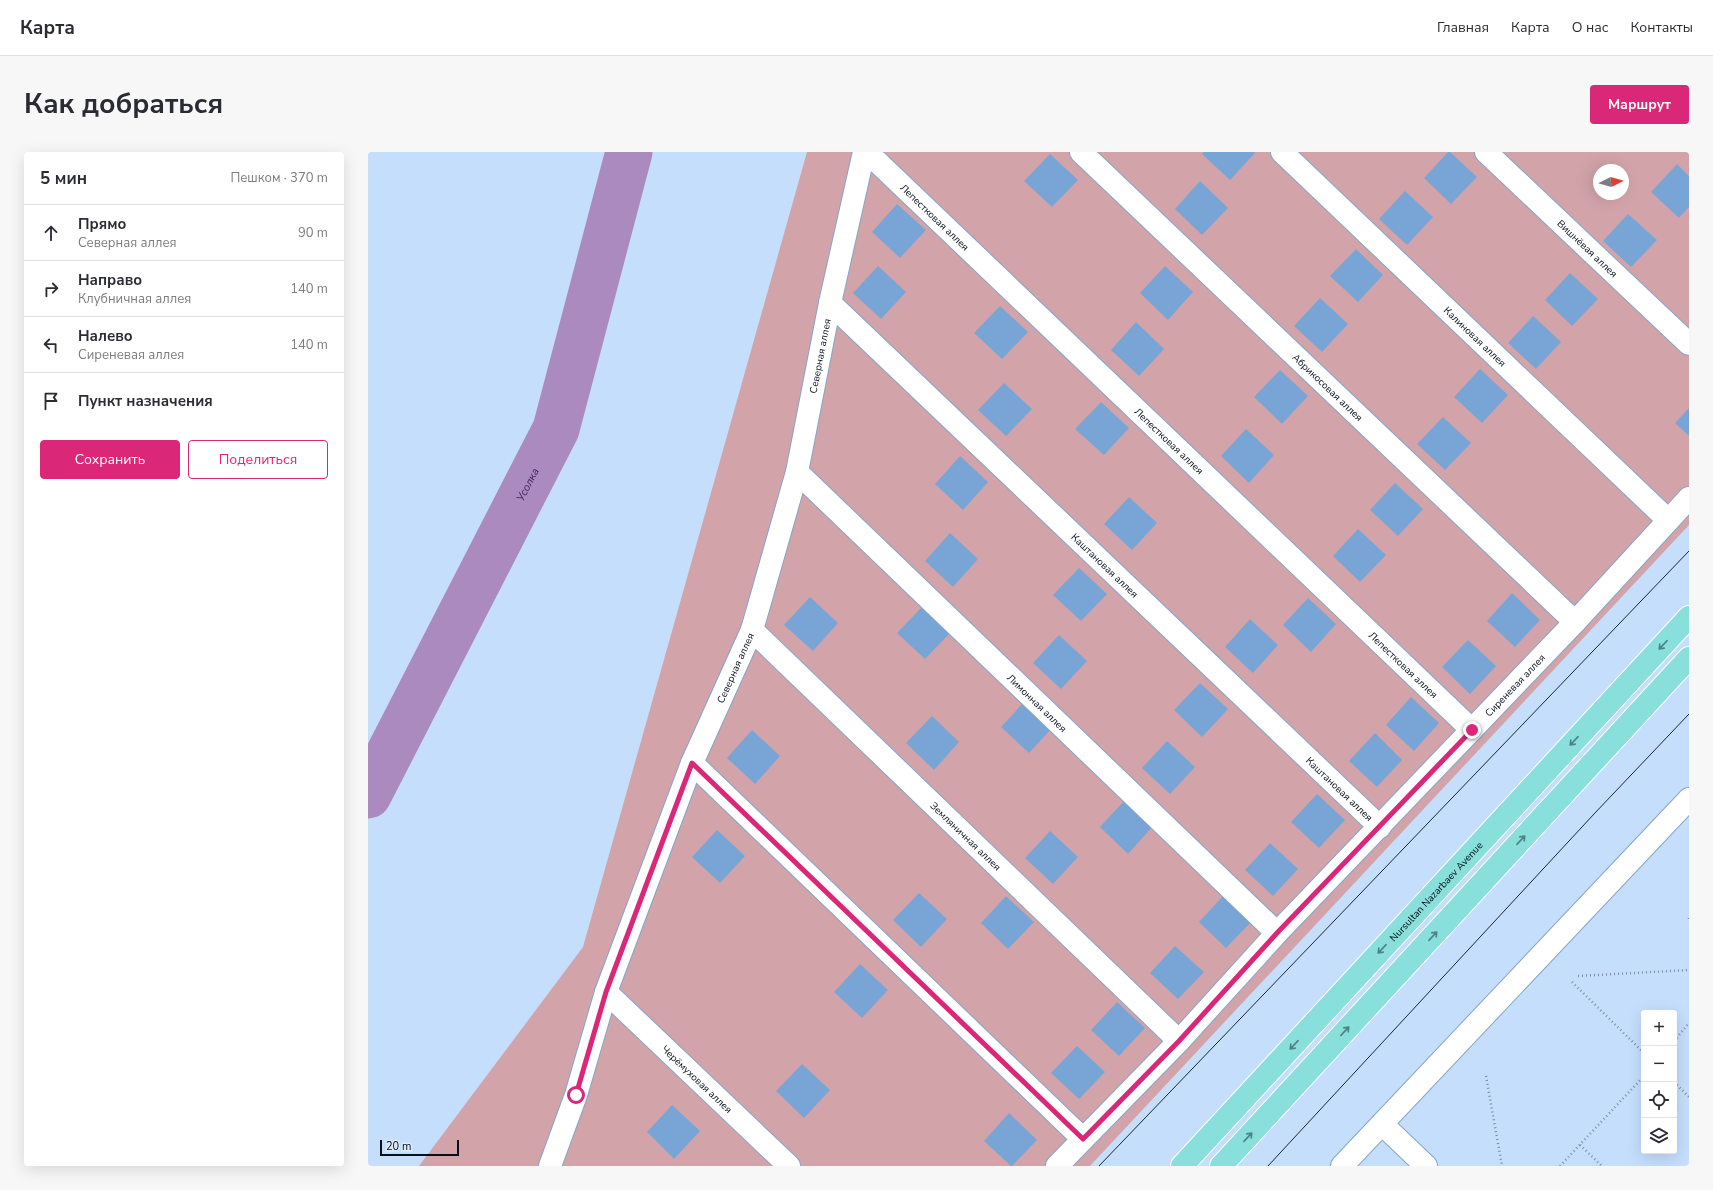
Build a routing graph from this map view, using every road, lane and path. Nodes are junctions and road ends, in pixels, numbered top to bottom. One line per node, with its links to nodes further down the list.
1 (865, 152): 5 (street, Северная аллея); 14 (street, Лепестковая аллея)
2 (1081, 152): 11 (street, Абрикосовая аллея)
3 (1282, 152): 9 (street, Калиновая аллея)
4 (1486, 152): 6 (street, Вишнёвая аллея)
5 (830, 303): 7 (street, Северная аллея); 17 (street, Каштановая аллея)
6 (1689, 344)
7 (797, 472): 12 (street, Северная аллея); 18 (street, Лимонная аллея)
8 (1689, 498): 9 (street, Сиреневая аллея)
9 (1668, 520): 11 (street, Сиреневая аллея)
10 (1689, 616): 37 (main road, Nursultan Nazarbaev Avenue, one-way to 37)
11 (1575, 622): 14 (street, Сиреневая аллея)
12 (752, 630): 15 (street, Северная аллея); 25 (street, Земляничная аллея)
13 (1689, 658): 38 (main road, one-way to 13)
14 (1472, 730): 17 (street, Сиреневая аллея)
15 (692, 763): 22 (street, Северная аллея); 32 (street)
16 (1689, 799): 31 (street)
17 (1380, 827): 18 (street, Сиреневая аллея)
18 (1277, 933): 25 (street, Сиреневая аллея)
19 (1689, 970): 20 (path)
20 (1578, 976)
21 (1572, 982): 26 (path)
22 (606, 992): 34 (street, Северная аллея); 35 (street, Черёмуховая аллея)
23 (1689, 1023): 24 (path)
24 (1677, 1037)
25 (1179, 1041): 32 (street, Сиреневая аллея)
26 (1641, 1050)
27 (1486, 1076): 41 (path)
28 (1641, 1079): 33 (path)
29 (1677, 1085): 30 (path)
30 (1689, 1097)
31 (1382, 1124): 39 (street); 40 (street)
32 (1083, 1139): 36 (street, Сиреневая аллея)
33 (1580, 1145): 42 (path); 43 (path)
34 (550, 1166)
35 (789, 1166)
36 (1057, 1166)
37 (1182, 1166)
38 (1221, 1166)
39 (1342, 1166)
40 (1426, 1166)
41 (1502, 1166)
42 (1560, 1166)
43 (1602, 1166)

